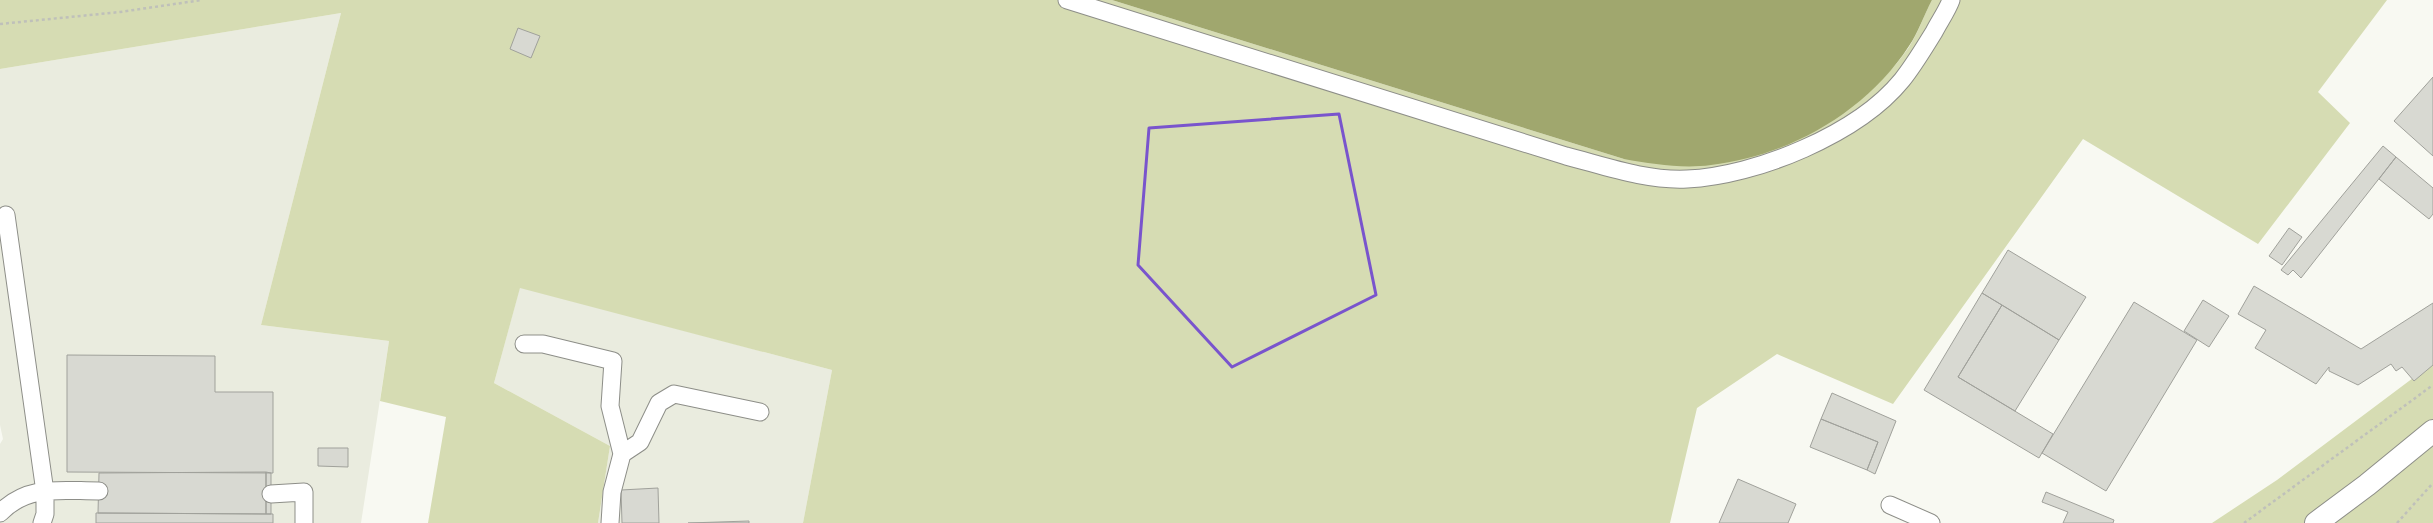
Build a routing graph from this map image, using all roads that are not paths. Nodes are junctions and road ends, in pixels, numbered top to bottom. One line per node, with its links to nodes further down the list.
1 (1067, 0): 2 (lane)
2 (1951, 0)
3 (6, 215): 9 (lane)
4 (524, 344): 7 (lane)
5 (760, 412): 7 (lane)
6 (2433, 431): 17 (main road)
7 (622, 454): 15 (lane)
8 (98, 491): 9 (lane)
9 (45, 492): 12 (lane); 13 (lane)
10 (271, 494): 14 (lane)
11 (1890, 505): 16 (lane)
12 (0, 513)
13 (42, 523)
14 (304, 523)
15 (610, 523)
16 (1931, 523)
17 (2316, 523)

